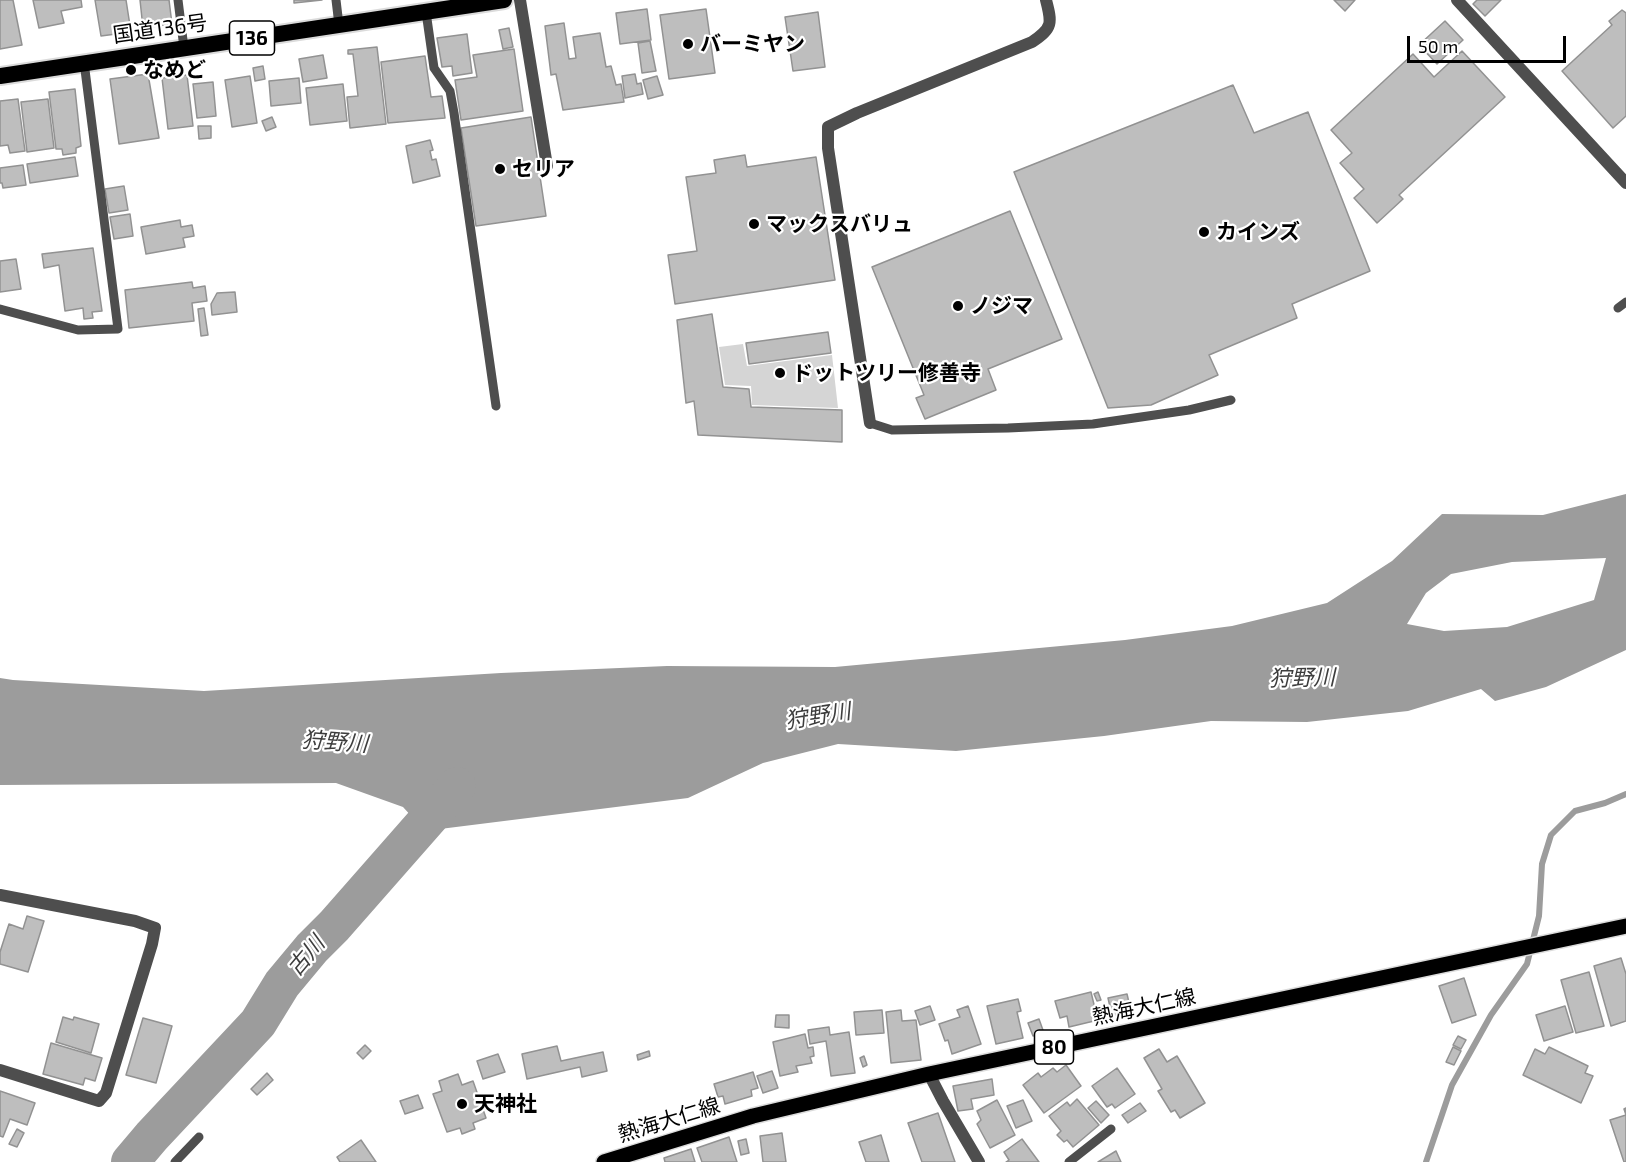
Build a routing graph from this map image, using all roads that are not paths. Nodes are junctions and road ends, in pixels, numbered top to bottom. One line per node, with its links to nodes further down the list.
1 (178, 0): 9 (lane)
2 (336, 0): 8 (lane)
3 (504, 0): 7 (highway, 国道136号 / 136)
4 (520, 0): 12 (street)
5 (1046, 0): 17 (street)
6 (1457, 0): 13 (street)
7 (426, 12): 8 (highway, 国道136号 / 136); 16 (lane)
8 (339, 25): 9 (highway, 国道136号 / 136)
9 (184, 48): 10 (highway, 国道136号 / 136)
10 (84, 62): 11 (highway, 国道136号 / 136); 14 (lane)
11 (0, 76)
12 (547, 166)
13 (1626, 183)
14 (0, 309)
15 (1231, 400): 17 (lane)
16 (496, 406)
17 (870, 423)
18 (0, 895): 20 (street)
19 (1626, 926): 21 (main road, 熱海大仁線 / 80)
20 (0, 1070)
21 (929, 1074): 25 (main road, 熱海大仁線 / 80); 26 (street)
22 (1111, 1129): 27 (lane)
23 (199, 1137): 24 (lane)
24 (175, 1162)
25 (604, 1162)
26 (979, 1162)
27 (1069, 1162)

